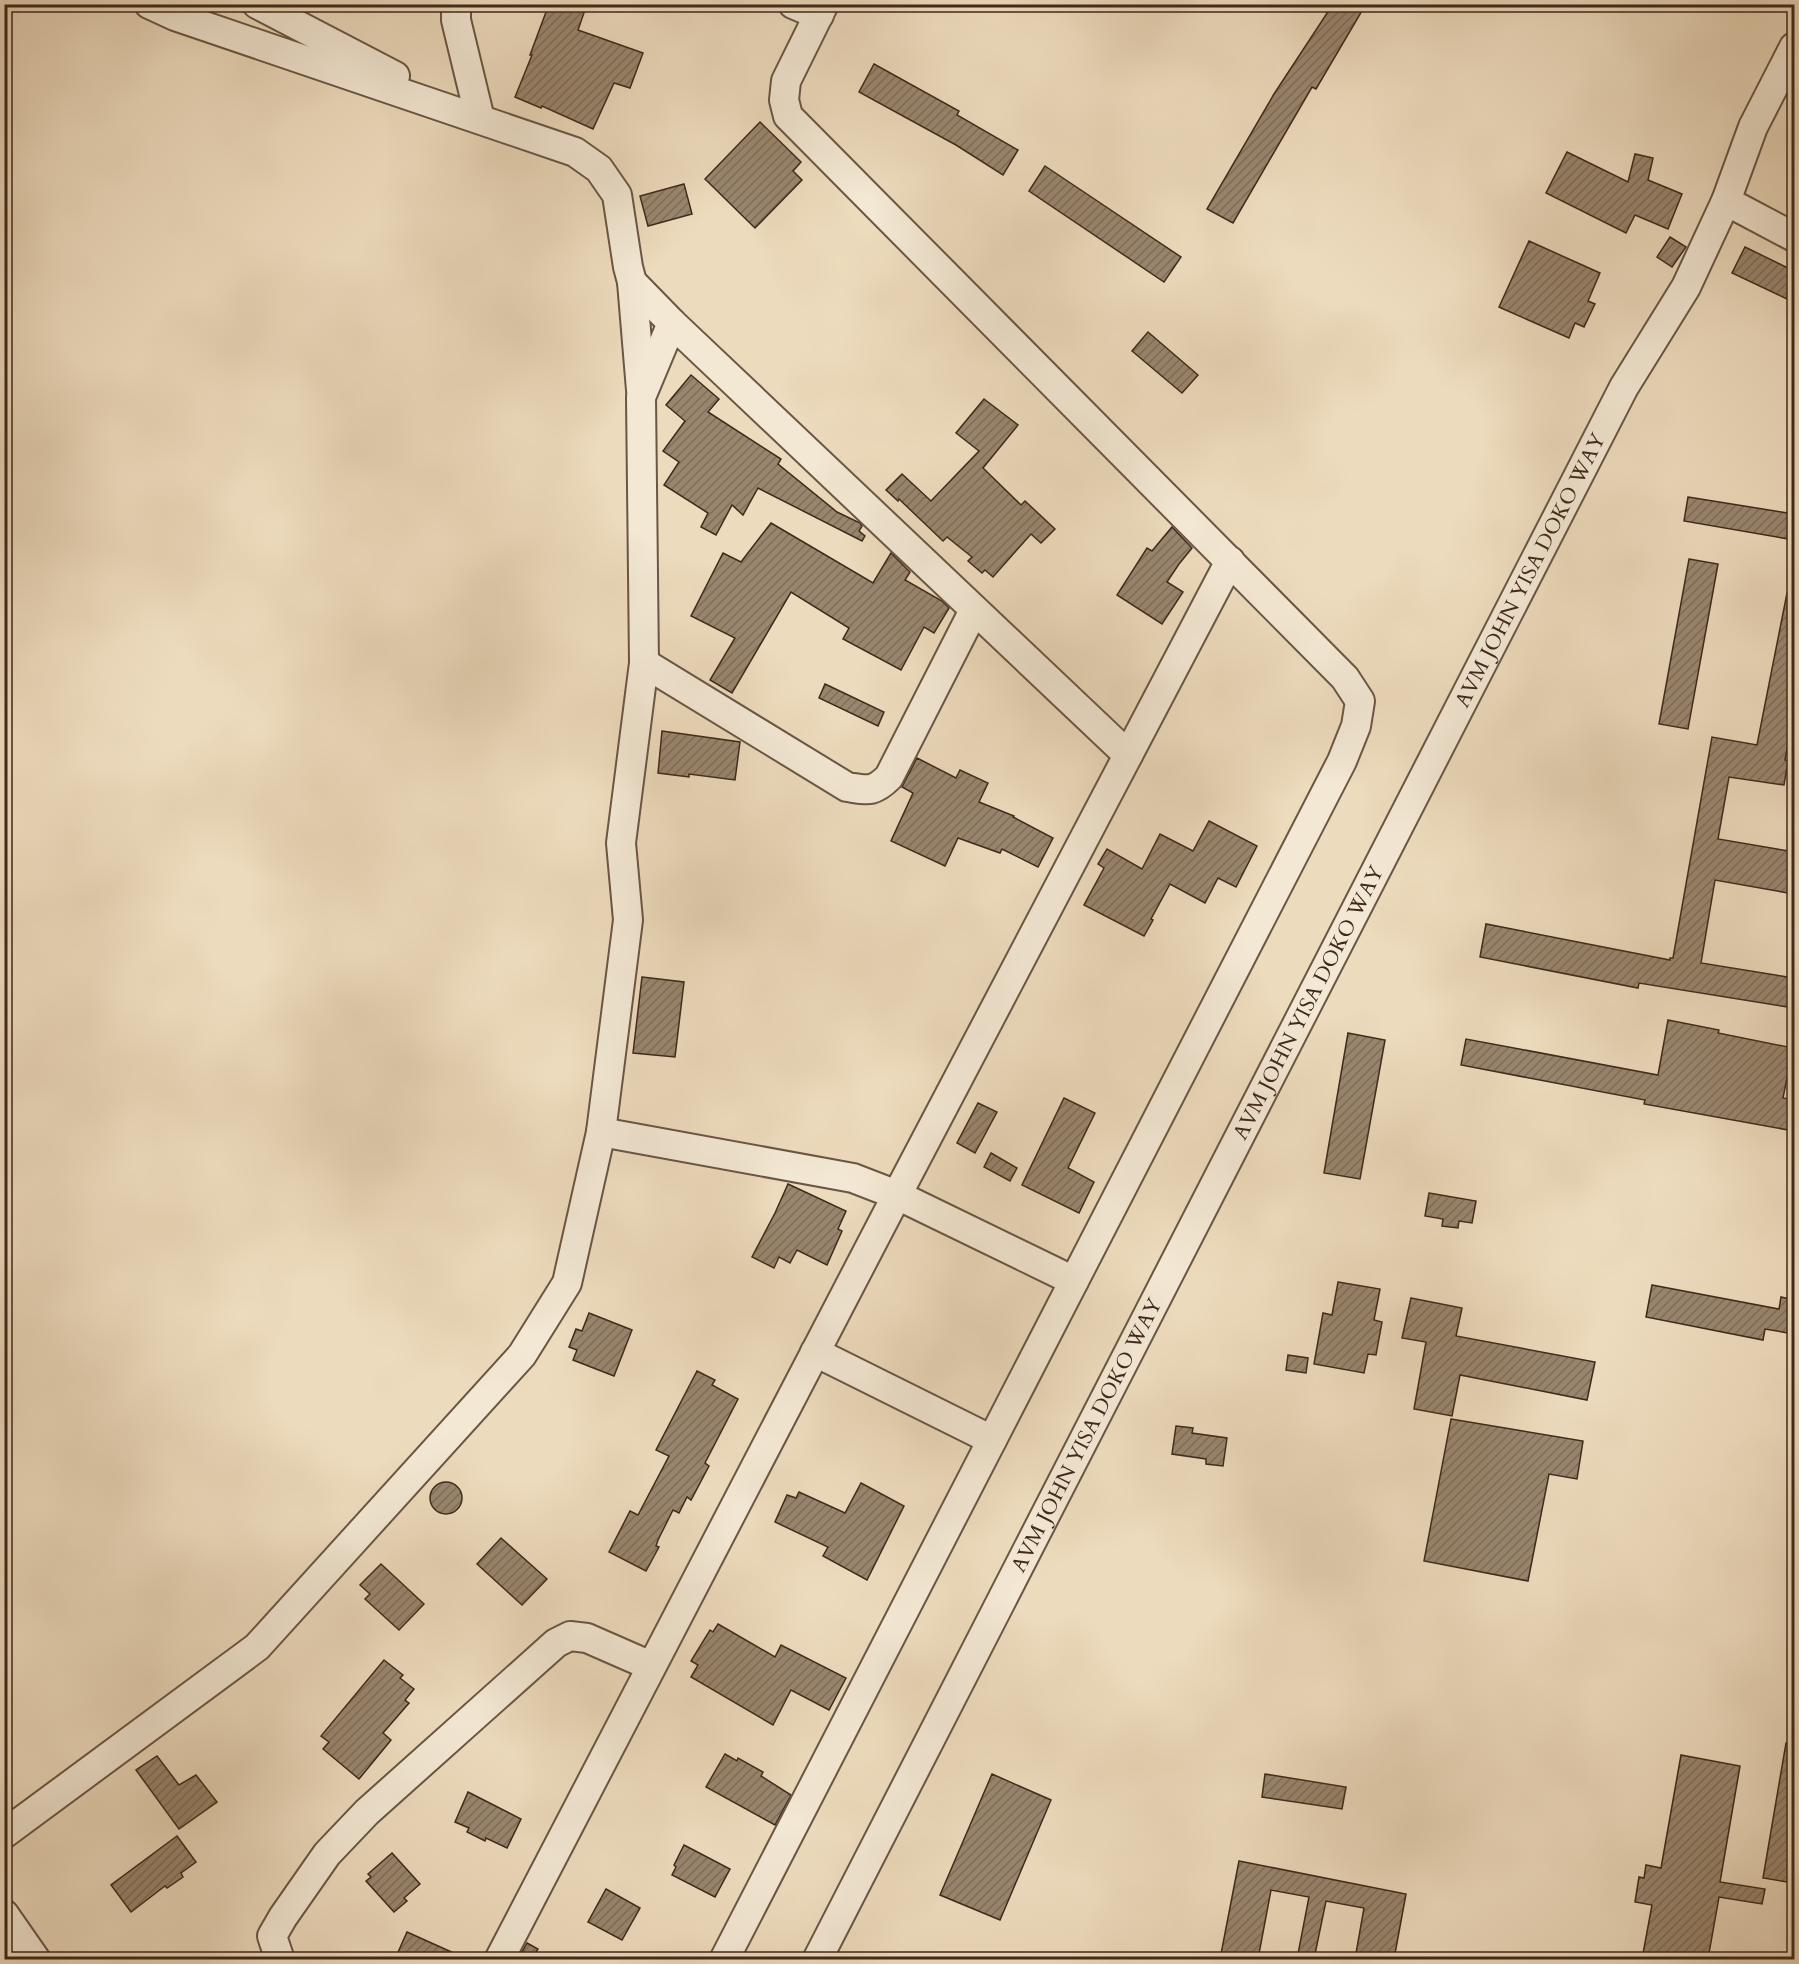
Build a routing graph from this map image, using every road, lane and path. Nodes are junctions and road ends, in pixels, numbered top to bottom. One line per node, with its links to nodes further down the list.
1 (149, 4): 7 (street)
2 (257, 4): 7 (street)
3 (456, 4): 7 (street)
4 (793, 4): 5 (street)
5 (821, 10): 13 (street)
6 (1794, 47): 8 (street, AVM JOHN YISA DOKO WAY)
7 (480, 119): 10 (street)
8 (1726, 201): 9 (street); 29 (street, AVM JOHN YISA DOKO WAY)
9 (1794, 237)
10 (632, 282): 11 (street); 12 (street)
11 (672, 323): 12 (street); 14 (street)
12 (641, 397): 15 (street)
13 (1230, 561): 16 (street); 19 (street)
14 (974, 610): 15 (street); 16 (street)
15 (644, 663): 17 (street)
16 (1128, 755): 18 (street)
17 (601, 1132): 18 (street); 23 (street)
18 (897, 1195): 19 (street); 20 (street)
19 (1074, 1281): 21 (street)
20 (815, 1352): 21 (street); 22 (street)
21 (992, 1440): 28 (street)
22 (651, 1666): 26 (street); 27 (street)
23 (4, 1834)
24 (4, 1914): 25 (street)
25 (36, 1959)
26 (280, 1959)
27 (499, 1959)
28 (723, 1959)
29 (817, 1959)

